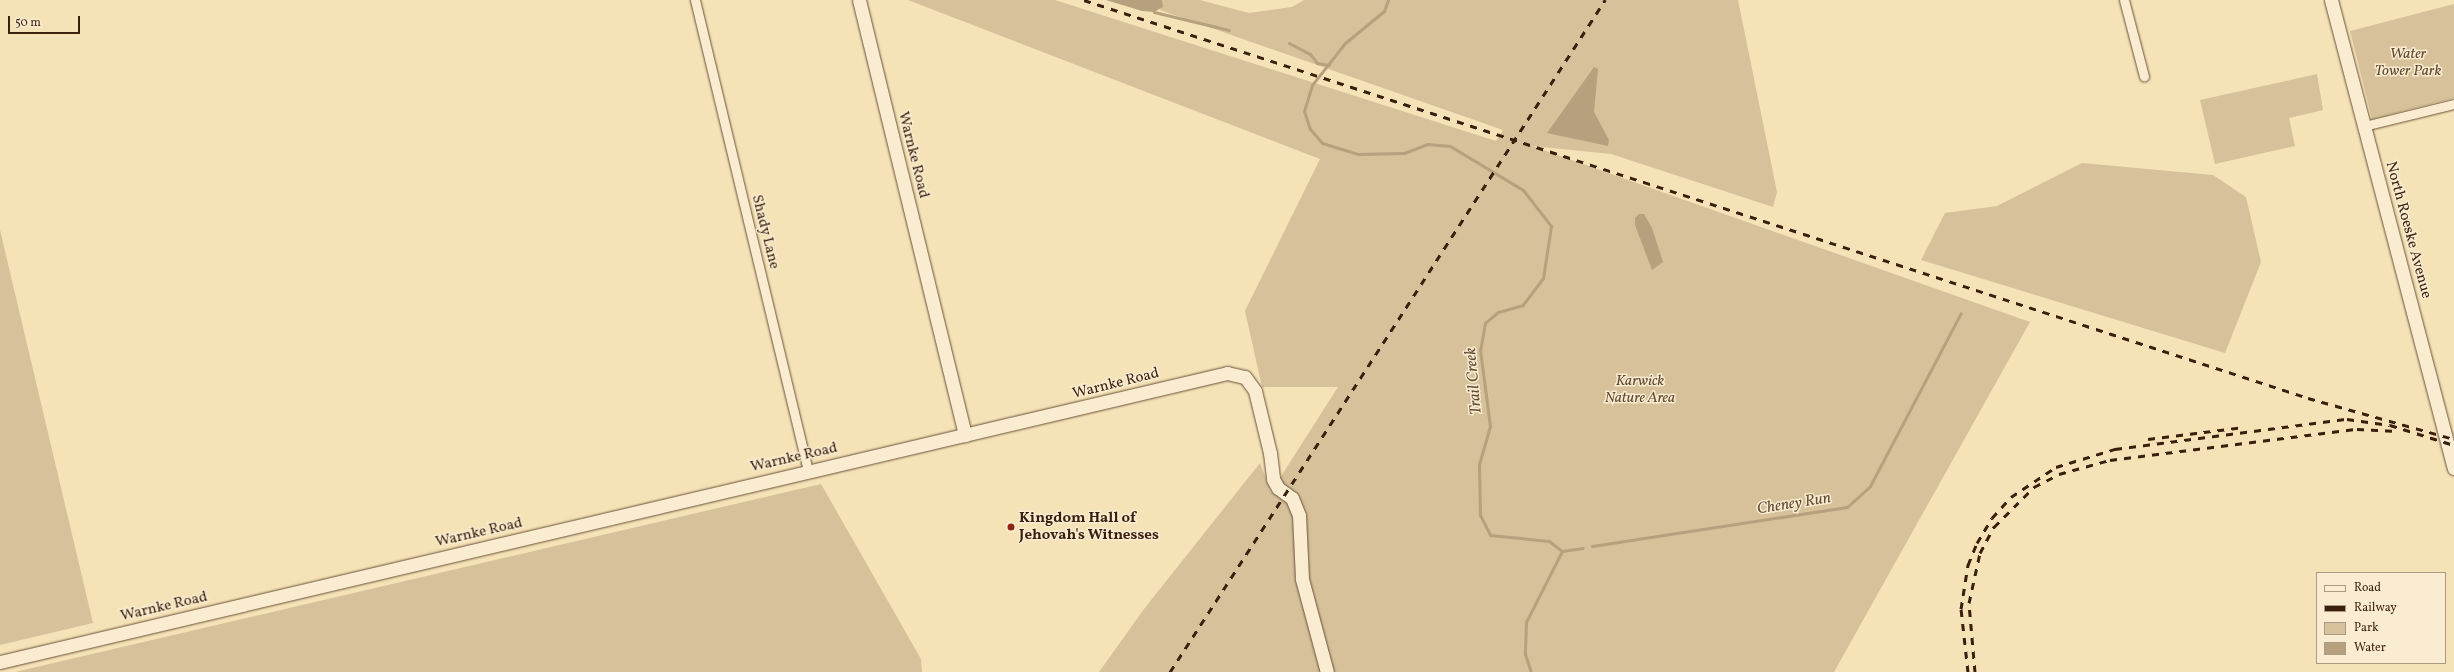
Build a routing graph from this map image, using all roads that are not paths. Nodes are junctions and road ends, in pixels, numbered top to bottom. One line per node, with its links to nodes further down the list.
1 (695, 0): 10 (street, Shady Lane)
2 (859, 0): 8 (street, Warnke Road)
3 (2124, 0): 5 (street)
4 (2331, 0): 7 (street, North Roeske Avenue)
5 (2144, 76)
6 (2454, 104): 7 (street)
7 (2364, 126): 9 (street, North Roeske Avenue)
8 (965, 435): 10 (street, Warnke Road); 12 (street, Warnke Road)
9 (2454, 468)
10 (808, 471): 11 (street, Warnke Road)
11 (0, 662)
12 (1327, 672)

